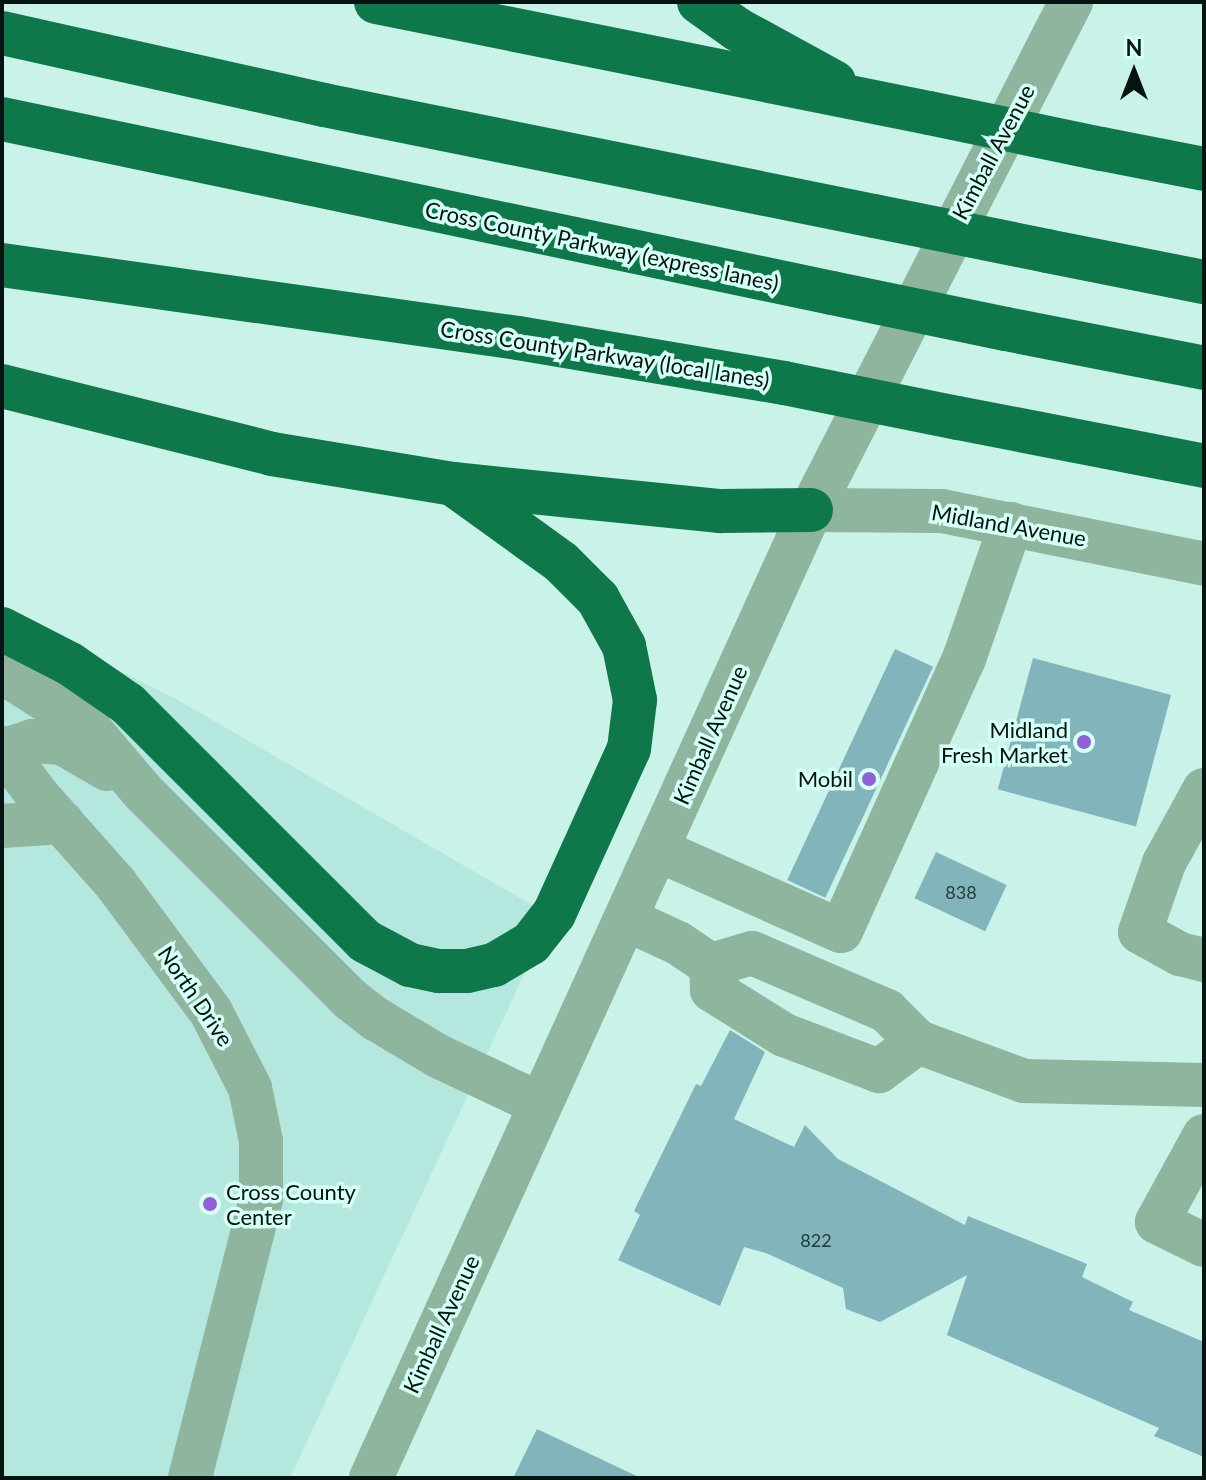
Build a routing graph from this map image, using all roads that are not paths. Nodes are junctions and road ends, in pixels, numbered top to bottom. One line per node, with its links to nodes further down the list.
1 (376, 2): 5 (highway)
2 (699, 2): 5 (highway)
3 (1071, 2): 14 (street, Kimball Avenue)
4 (2, 33): 9 (highway, bridge)
5 (871, 102): 7 (highway, bridge)
6 (2, 119): 10 (highway, Cross County Parkway (express lanes), bridge)
7 (1204, 169)
8 (2, 265): 12 (highway, Cross County Parkway (local lanes), bridge)
9 (1204, 282)
10 (1204, 368)
11 (2, 386): 13 (highway)
12 (1204, 466)
13 (453, 484): 14 (highway); 17 (highway)
14 (811, 510): 15 (street, Midland Avenue); 24 (street, Kimball Avenue)
15 (1011, 524): 16 (street, Midland Avenue); 24 (street)
16 (1204, 564)
17 (2, 629)
18 (2, 672): 21 (street)
19 (3, 749): 21 (street); 22 (street, North Drive)
20 (1204, 790): 26 (street)
21 (143, 792): 30 (street)
22 (62, 822): 23 (street); 33 (street, North Drive)
23 (2, 826)
24 (658, 850): 25 (street, Kimball Avenue)
25 (626, 919): 27 (street); 30 (street, Kimball Avenue)
26 (1204, 960)
27 (711, 965): 28 (street); 28 (street)
28 (918, 1042): 29 (street)
29 (1204, 1085)
30 (540, 1104): 34 (street, Kimball Avenue)
31 (1204, 1136): 32 (street)
32 (1204, 1245)
33 (190, 1478)
34 (371, 1478)

